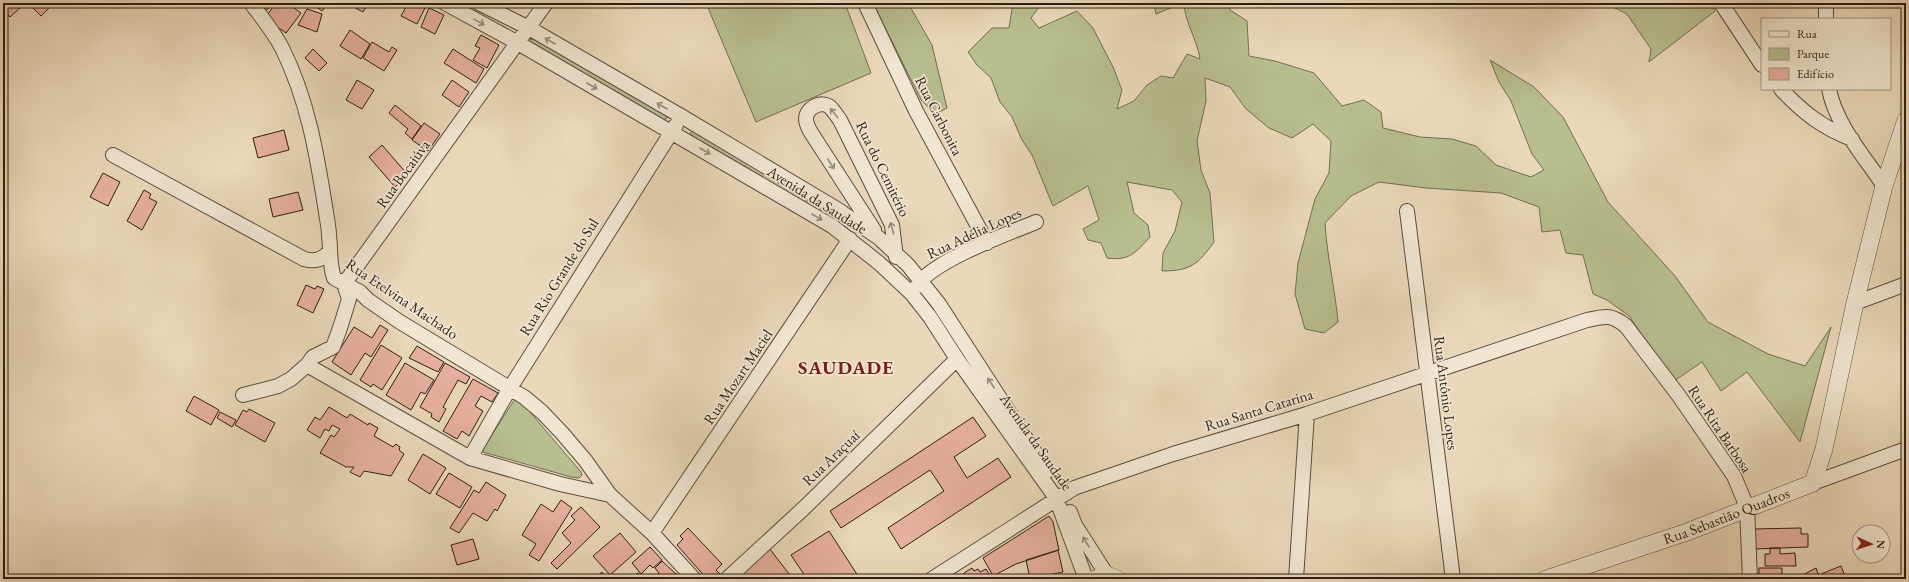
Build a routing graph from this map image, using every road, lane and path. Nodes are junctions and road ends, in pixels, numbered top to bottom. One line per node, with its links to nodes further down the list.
1 (251, 3): 25 (street, Rua Etelvina Machado)
2 (445, 3): 10 (street, Avenida da Saudade, one-way to 10)
3 (480, 3): 9 (street, Avenida da Saudade)
4 (546, 3): 9 (street, Rua Bocaiúva)
5 (865, 3): 24 (street, Rua Carbonita)
6 (1721, 3): 11 (street)
7 (1826, 3): 8 (street)
8 (1826, 18)
9 (529, 28): 10 (street, Rua Bocaiúva); 14 (street, Avenida da Saudade, one-way to 9)
10 (518, 43): 16 (street, Avenida da Saudade, one-way to 16); 30 (street, Rua Bocaiúva)
11 (1761, 63)
12 (1782, 90): 17 (street)
13 (1829, 90): 17 (street)
14 (681, 116): 16 (street, Rua Rio Grande do Sul); 22 (street, Avenida da Saudade)
15 (1906, 120): 19 (street)
16 (671, 132): 23 (street, Avenida da Saudade, one-way to 23); 38 (street, Rua Rio Grande do Sul)
17 (1852, 139): 19 (street)
18 (113, 155): 25 (street)
19 (1884, 186): 33 (street)
20 (1407, 211): 37 (street, Rua Antônio Lopes)
21 (1036, 222): 24 (street, Rua Adélia Lopes)
22 (879, 238): 26 (street, Avenida da Saudade); 26 (street, Rua do Cemitério, one-way to 22); 27 (street)
23 (850, 239): 27 (street, Avenida da Saudade); 47 (street, Rua Mozart Maciel)
24 (987, 243): 28 (street, Rua Adélia Lopes)
25 (330, 251): 30 (street, Rua Etelvina Machado)
26 (896, 253): 28 (street, Avenida da Saudade); 29 (street, Rua do Cemitério)
27 (879, 263): 29 (street, Avenida da Saudade)
28 (921, 279): 32 (street, Rua Adélia Lopes); 45 (street, Avenida da Saudade, one-way to 28)
29 (897, 281): 32 (street, Avenida da Saudade)
30 (344, 284): 36 (street); 38 (street, Rua Etelvina Machado)
31 (1906, 284): 33 (street)
32 (912, 294): 35 (street, Avenida da Saudade)
33 (1855, 303): 43 (street)
34 (1616, 318): 37 (street, Rua Santa Catarina); 46 (street, Rua Rita Barbosa)
35 (957, 359): 45 (street, Avenida da Saudade); 51 (street, Rua Araçuaí)
36 (307, 365): 39 (street); 42 (street, Rua Etelvina Machado)
37 (1427, 374): 40 (street, Rua Santa Catarina); 55 (street, Rua Antônio Lopes)
38 (510, 388): 42 (street, Rua Rio Grande do Sul); 44 (street, Rua Etelvina Machado)
39 (243, 395)
40 (1306, 414): 45 (street, Rua Santa Catarina); 54 (street)
41 (1906, 449): 43 (street, Rua Sebastião Quadros)
42 (470, 458): 44 (street, Rua Etelvina Machado)
43 (1813, 483): 46 (street, Rua Sebastião Quadros)
44 (610, 495): 47 (street, Rua Etelvina Machado)
45 (1059, 496): 49 (street, Avenida da Saudade, one-way to 45); 52 (street, Rua Santa Catarina); 53 (street, Avenida da Saudade)
46 (1748, 508): 48 (street, Rua Sebastião Quadros); 57 (street, Rua Rita Barbosa)
47 (652, 533): 50 (street, Rua Etelvina Machado)
48 (1564, 576): 56 (street, Rua Sebastião Quadros)
49 (1106, 578)
50 (694, 579)
51 (726, 579)
52 (932, 579)
53 (1086, 579)
54 (1296, 579)
55 (1453, 579)
56 (1546, 579)
57 (1750, 579)

